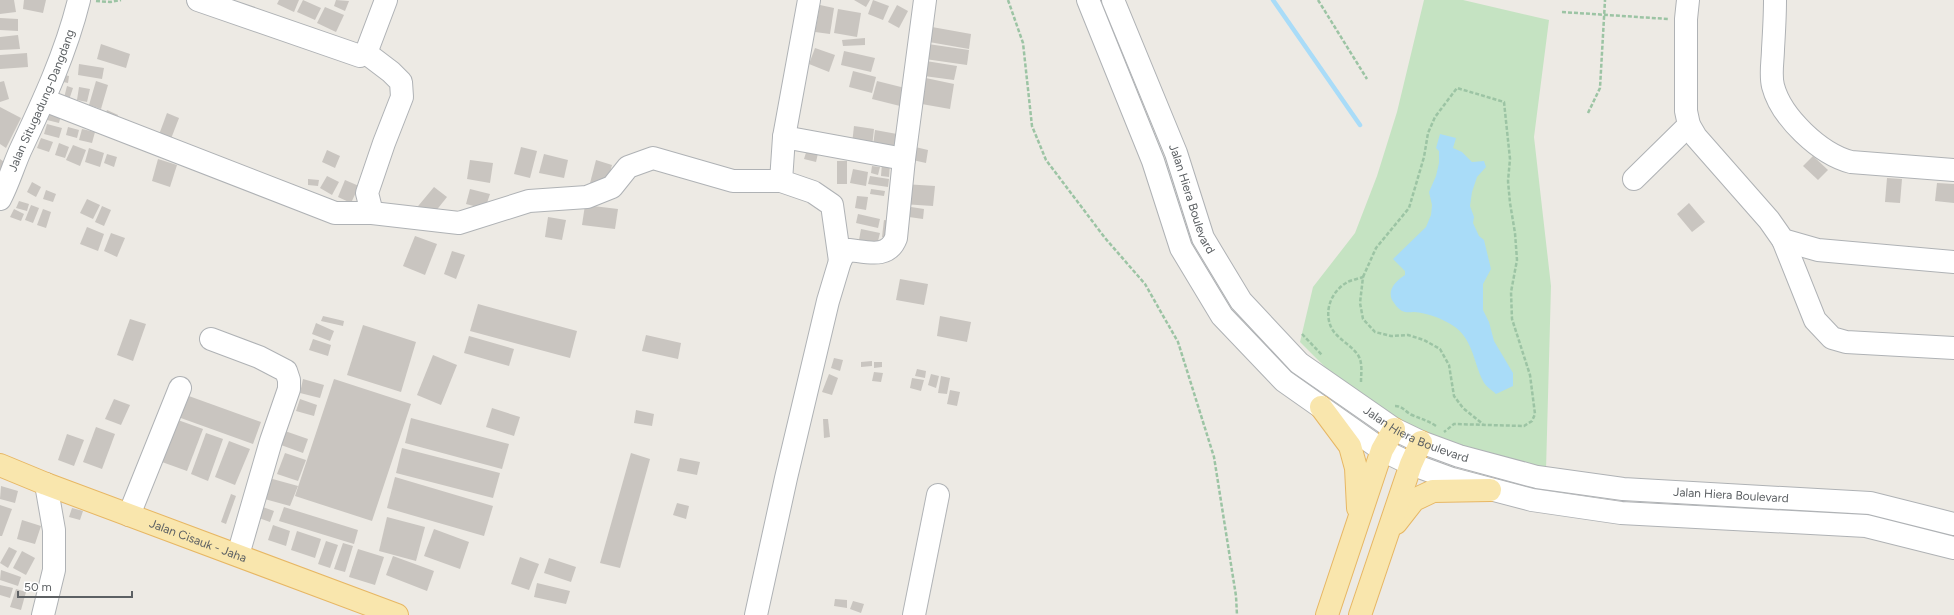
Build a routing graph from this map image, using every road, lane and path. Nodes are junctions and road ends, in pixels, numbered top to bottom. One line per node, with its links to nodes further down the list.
1 (79, 0): 19 (street, Jalan Situgadung-Dangdang)
2 (90, 0): 3 (path)
3 (121, 0)
4 (198, 0): 17 (street)
5 (386, 0): 17 (street)
6 (809, 0): 22 (street)
7 (925, 0): 24 (street)
8 (1008, 0): 70 (path)
9 (1088, 0): 25 (street, Jalan Hiera Boulevard)
10 (1114, 0): 23 (street, Jalan Hiera Boulevard)
11 (1318, 0): 18 (path)
12 (1605, 0): 16 (path)
13 (1775, 0): 26 (street)
14 (1687, 10): 16 (path); 21 (street)
15 (1562, 12): 16 (path)
16 (1604, 16): 20 (path)
17 (366, 53): 30 (street)
18 (1367, 79)
19 (44, 100): 29 (street, Jalan Situgadung-Dangdang); 30 (street)
20 (1588, 113)
21 (1689, 126): 27 (street); 31 (street)
22 (784, 137): 24 (street); 28 (street)
23 (1176, 153): 25 (street); 46 (street, Jalan Hiera Boulevard)
24 (904, 159): 32 (street)
25 (1153, 161): 44 (street, Jalan Hiera Boulevard)
26 (1954, 170)
27 (1634, 179)
28 (781, 181): 30 (street); 32 (street)
29 (0, 199)
30 (372, 213)
31 (1783, 240): 33 (street); 37 (street)
32 (840, 261): 68 (street)
33 (1954, 262)
34 (1363, 277): 40 (path); 45 (path); 45 (path)
35 (1302, 334): 38 (path)
36 (211, 339): 63 (street)
37 (1954, 348)
38 (1324, 357)
39 (1355, 378): 40 (path)
40 (1361, 382): 41 (path)
41 (1366, 387)
42 (180, 388): 57 (street)
43 (1393, 406): 47 (path)
44 (1321, 407): 50 (street, Jalan Hiera Boulevard); 58 (main road)
45 (1483, 424): 47 (path)
46 (1394, 429): 49 (street, Jalan Hiera Boulevard); 50 (main road)
47 (1443, 432): 48 (path)
48 (1450, 435)
49 (1421, 442): 51 (main road); 56 (street, Jalan Hiera Boulevard)
50 (1382, 450): 51 (street, Jalan Hiera Boulevard); 58 (main road)
51 (1411, 464): 54 (street, Jalan Hiera Boulevard); 61 (main road)
52 (0, 465): 53 (main road, Jalan Cisauk - Jaha)
53 (46, 484): 57 (main road, Jalan Cisauk - Jaha); 66 (street)
54 (1490, 490): 60 (street, Jalan Hiera Boulevard); 61 (main road)
55 (938, 495): 69 (street)
56 (1890, 508): 59 (street, Jalan Hiera Boulevard); 60 (street)
57 (129, 515): 63 (main road, Jalan Cisauk - Jaha)
58 (1358, 521): 64 (main road)
59 (1954, 524)
60 (1884, 531): 62 (street, Jalan Hiera Boulevard)
61 (1388, 533): 65 (main road)
62 (1954, 548)
63 (238, 555): 67 (main road, Jalan Cisauk - Jaha)
64 (1344, 563): 71 (main road); 72 (main road)
65 (1374, 573): 73 (main road); 74 (main road)
66 (43, 615)
67 (397, 615)
68 (756, 615)
69 (914, 615)
70 (1237, 615)
71 (1310, 615)
72 (1327, 615)
73 (1360, 615)
74 (1370, 615)

